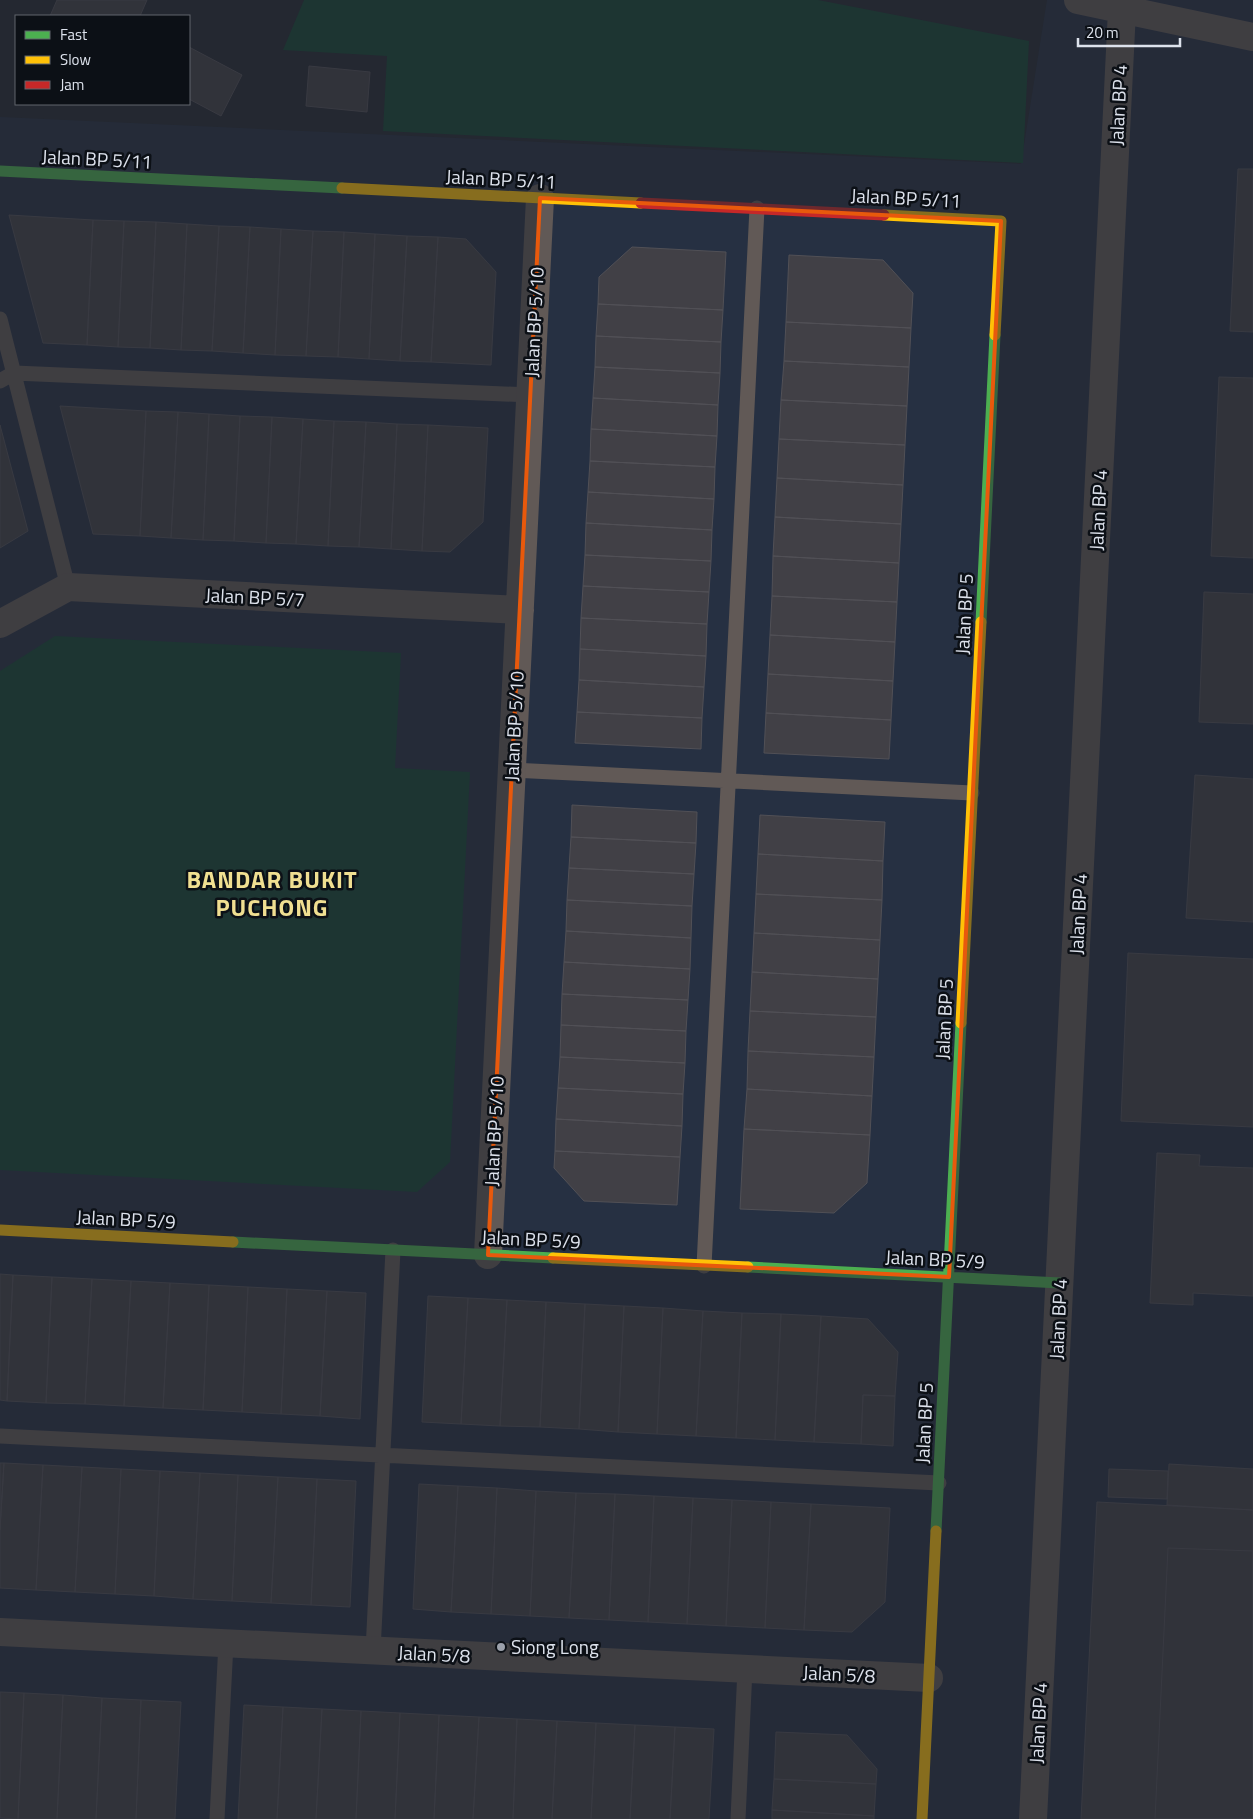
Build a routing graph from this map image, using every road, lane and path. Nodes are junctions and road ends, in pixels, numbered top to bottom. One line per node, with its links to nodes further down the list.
1 (1078, 0): 2 (street)
2 (1122, 10): 3 (street); 23 (street, Jalan BP 4)
3 (1253, 37)
4 (0, 172): 5 (street, Jalan BP 5/11)
5 (540, 198): 6 (street, Jalan BP 5/11); 11 (street, Jalan BP 5/10)
6 (756, 208): 7 (street, Jalan BP 5/11); 16 (lane)
7 (1001, 221): 17 (street, Jalan BP 5)
8 (0, 319): 9 (lane)
9 (14, 373): 10 (lane); 11 (lane); 12 (lane)
10 (0, 381)
11 (530, 395): 13 (street, Jalan BP 5/10)
12 (68, 587): 13 (street, Jalan BP 5/7); 14 (street)
13 (520, 610): 15 (street, Jalan BP 5/10)
14 (0, 624)
15 (512, 770): 16 (lane); 20 (street, Jalan BP 5/10)
16 (728, 780): 17 (lane); 21 (lane)
17 (972, 793): 22 (street, Jalan BP 5)
18 (0, 1230): 19 (street, Jalan BP 5/9)
19 (393, 1250): 20 (street, Jalan BP 5/9); 25 (lane)
20 (488, 1255): 21 (street, Jalan BP 5/9)
21 (704, 1266): 22 (street, Jalan BP 5/9)
22 (949, 1277): 23 (street, Jalan BP 5/9); 26 (street, Jalan BP 5)
23 (1060, 1283): 35 (street, Jalan BP 4)
24 (0, 1436): 25 (lane)
25 (383, 1455): 26 (lane); 29 (lane)
26 (938, 1482): 31 (street, Jalan BP 5)
27 (0, 1632): 28 (street, Jalan 5/8)
28 (226, 1643): 29 (street, Jalan 5/8); 32 (lane)
29 (373, 1651): 30 (street, Jalan 5/8)
30 (745, 1669): 31 (street, Jalan 5/8); 33 (lane)
31 (929, 1678): 34 (street, Jalan BP 5)
32 (218, 1819)
33 (738, 1819)
34 (922, 1819)
35 (1033, 1819)

